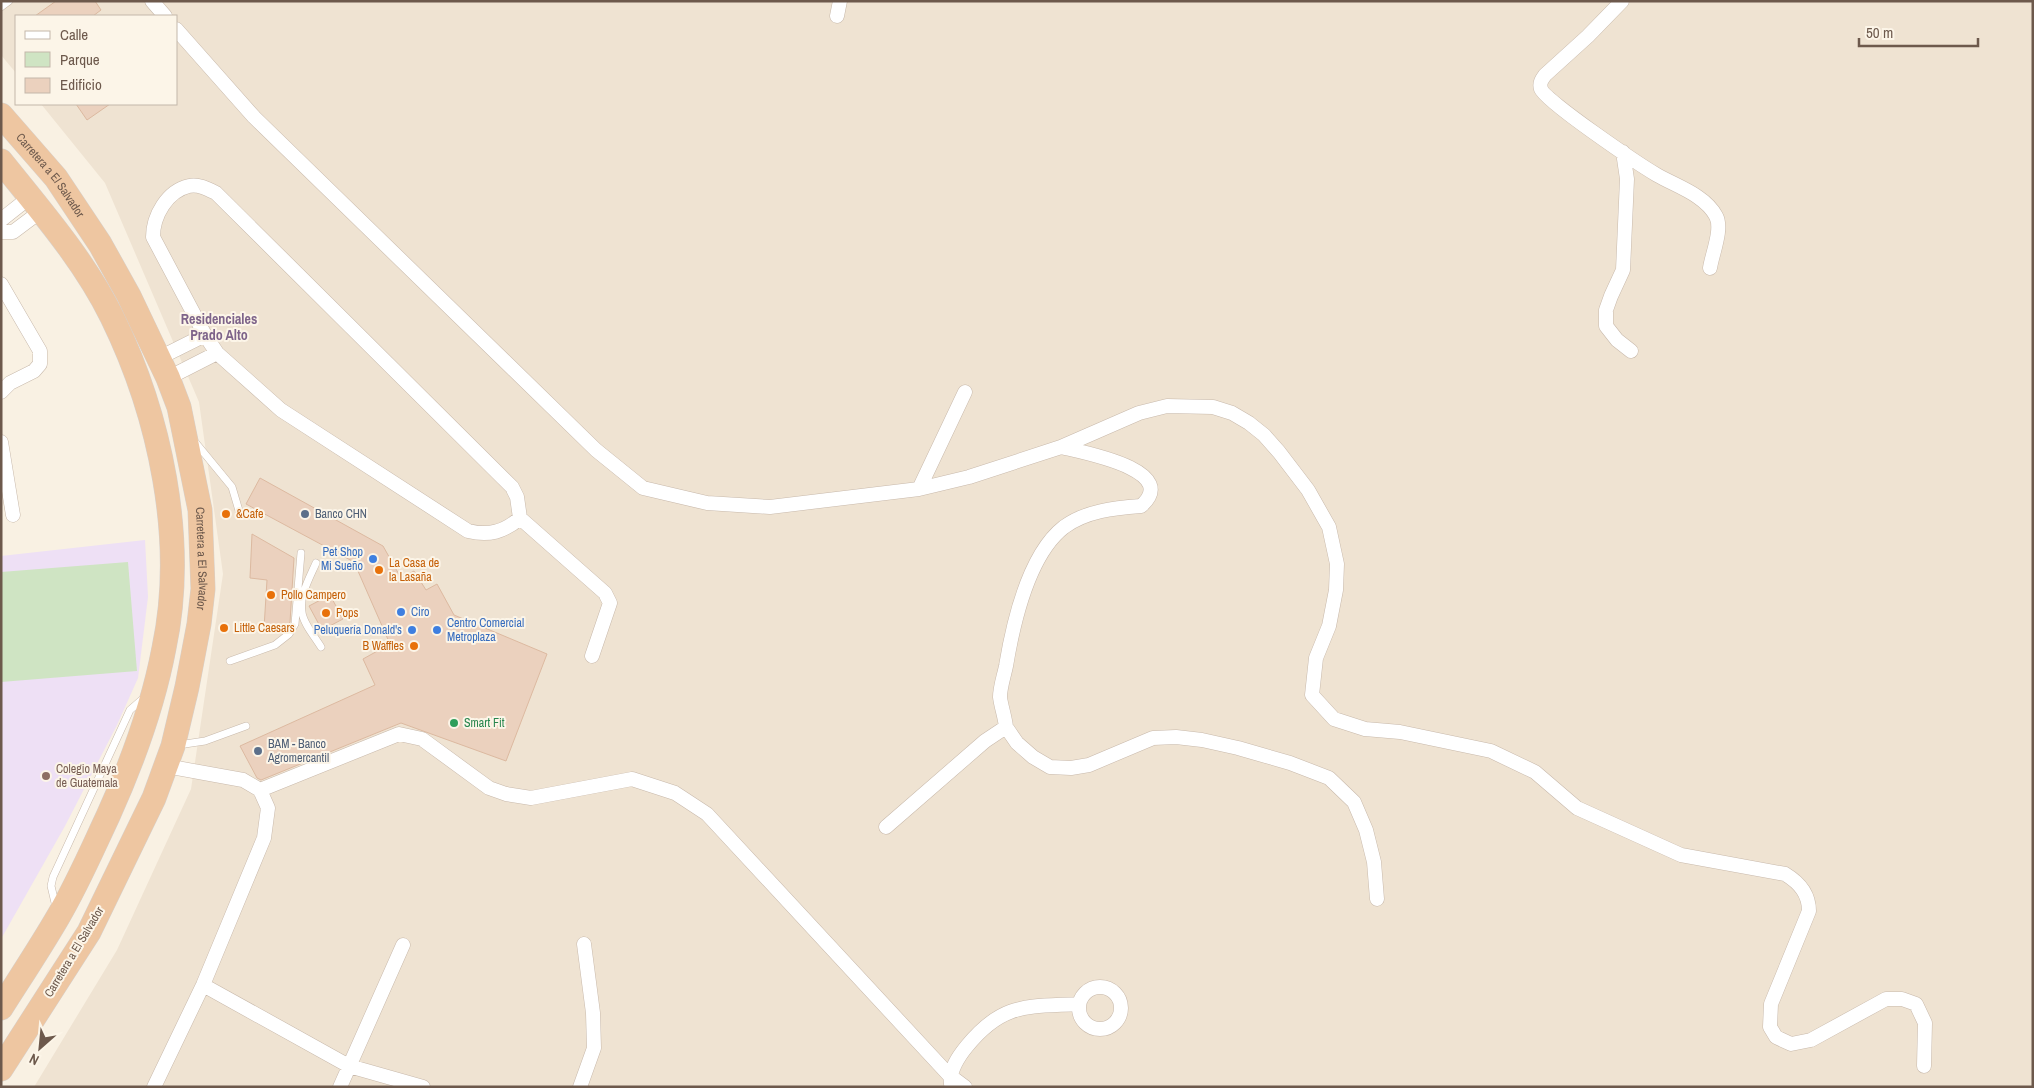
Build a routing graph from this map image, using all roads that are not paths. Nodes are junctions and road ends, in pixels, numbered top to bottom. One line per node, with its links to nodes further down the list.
1 (9, 1): 5 (lane)
2 (152, 1): 6 (street)
3 (840, 1): 7 (street)
4 (1622, 1): 10 (street)
5 (1, 7)
6 (164, 15)
7 (837, 16)
8 (178, 31): 26 (street)
9 (1, 115): 20 (highway, Carretera a El Salvador)
10 (1623, 152): 15 (street); 18 (street)
11 (1, 161): 12 (highway, Carretera a El Salvador)
12 (35, 204): 13 (street); 14 (street); 35 (highway, Carretera a El Salvador)
13 (1, 220)
14 (1, 232)
15 (1710, 268)
16 (1, 284): 21 (street)
17 (205, 335): 19 (street); 20 (street); 29 (street)
18 (1631, 351)
19 (217, 353): 20 (street); 29 (street)
20 (164, 368): 23 (highway, Carretera a El Salvador)
21 (1, 392)
22 (965, 392): 26 (street)
23 (184, 430): 27 (lane); 38 (highway, Carretera a El Salvador)
24 (1, 442): 28 (street)
25 (1061, 447): 26 (street); 37 (street); 50 (street)
26 (920, 489)
27 (240, 514)
28 (13, 515)
29 (520, 518): 33 (street)
30 (301, 553): 34 (lane)
31 (316, 563): 32 (lane)
32 (321, 647)
33 (592, 656)
34 (230, 661)
35 (155, 689): 40 (highway, Carretera a El Salvador); 43 (lane)
36 (246, 726): 38 (lane)
37 (1006, 727): 41 (street); 42 (street)
38 (170, 756): 39 (street); 40 (highway, Carretera a El Salvador)
39 (260, 790): 46 (street); 52 (street)
40 (131, 807): 43 (highway, Carretera a El Salvador); 51 (highway, Carretera a El Salvador)
41 (886, 827)
42 (1377, 900)
43 (59, 916): 48 (highway, Carretera a El Salvador)
44 (584, 944): 56 (street)
45 (403, 946): 49 (street)
46 (203, 985): 49 (street); 53 (street)
47 (1079, 1004): 52 (street)
48 (1, 1008)
49 (349, 1066): 54 (street); 55 (street)
50 (1924, 1066)
51 (1, 1069)
52 (950, 1081): 57 (street)
53 (154, 1087)
54 (340, 1087)
55 (423, 1087)
56 (580, 1087)
57 (965, 1087)

